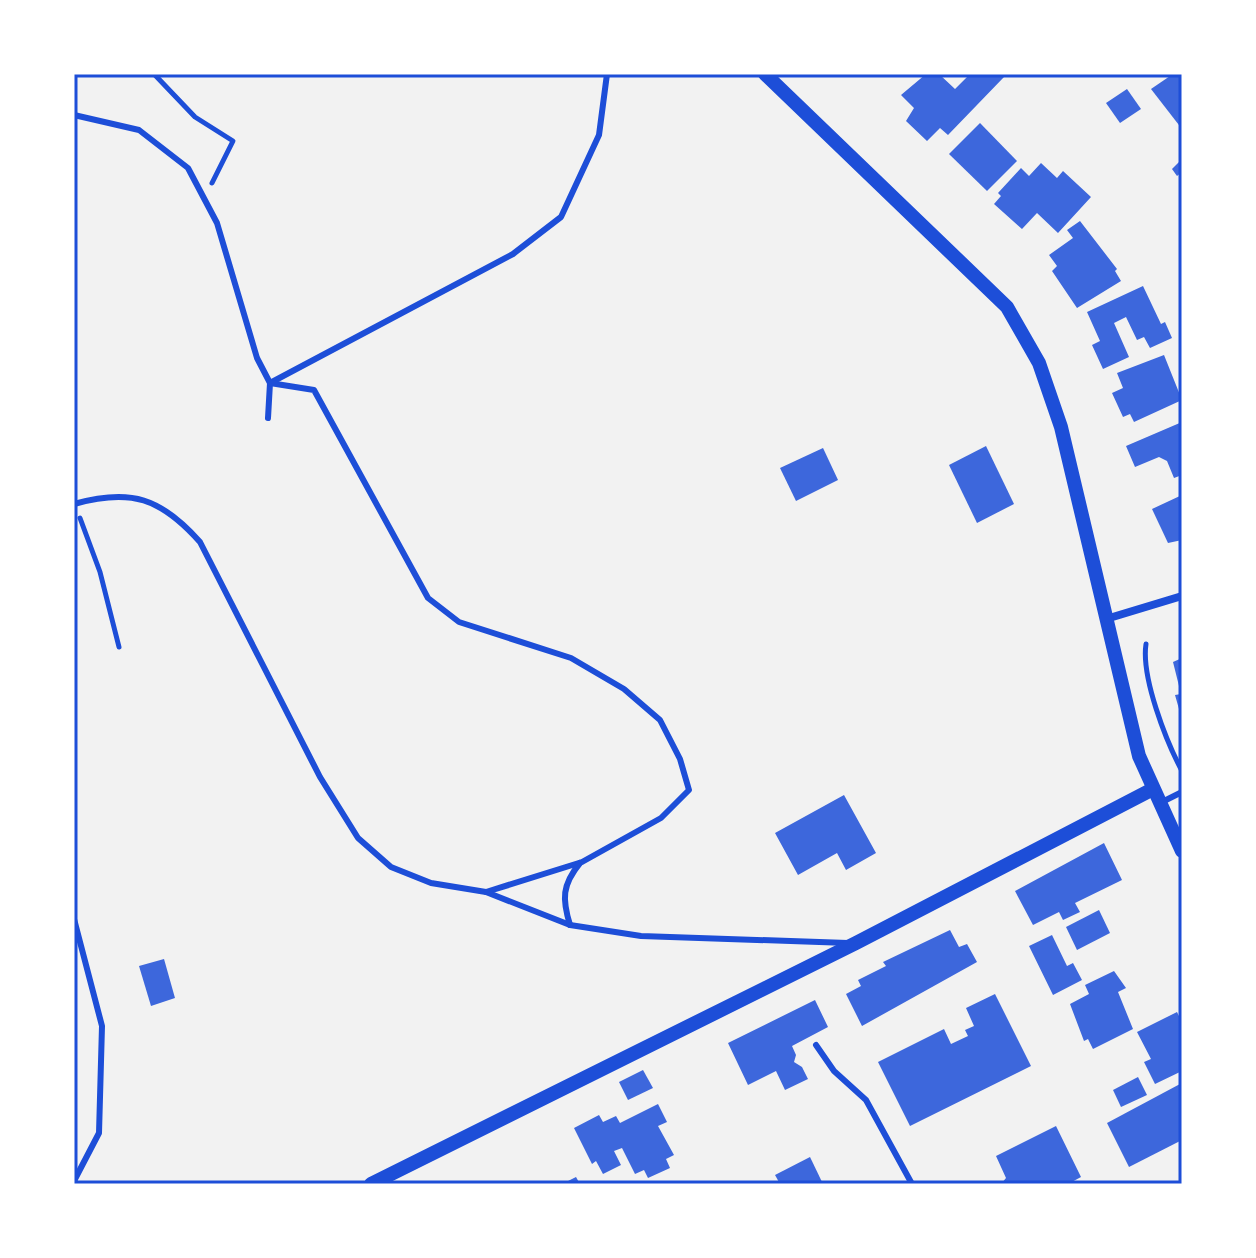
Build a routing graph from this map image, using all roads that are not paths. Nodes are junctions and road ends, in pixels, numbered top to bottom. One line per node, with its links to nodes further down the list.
1 (607, 74): 4 (lane)
2 (765, 74): 8 (street)
3 (74, 115): 4 (lane)
4 (270, 383): 5 (lane); 13 (lane)
5 (268, 418)
6 (74, 504): 14 (lane)
7 (1182, 596): 8 (street)
8 (1106, 619): 9 (street)
9 (1153, 789): 11 (street); 17 (street)
10 (1182, 792): 11 (lane)
11 (1159, 804): 12 (street)
12 (1182, 851)
13 (582, 862): 14 (lane); 16 (lane)
14 (486, 892): 16 (lane)
15 (74, 919): 19 (lane)
16 (570, 925): 17 (lane)
17 (856, 943): 20 (street)
18 (816, 1045): 21 (lane)
19 (74, 1181)
20 (371, 1184)
21 (912, 1184)

